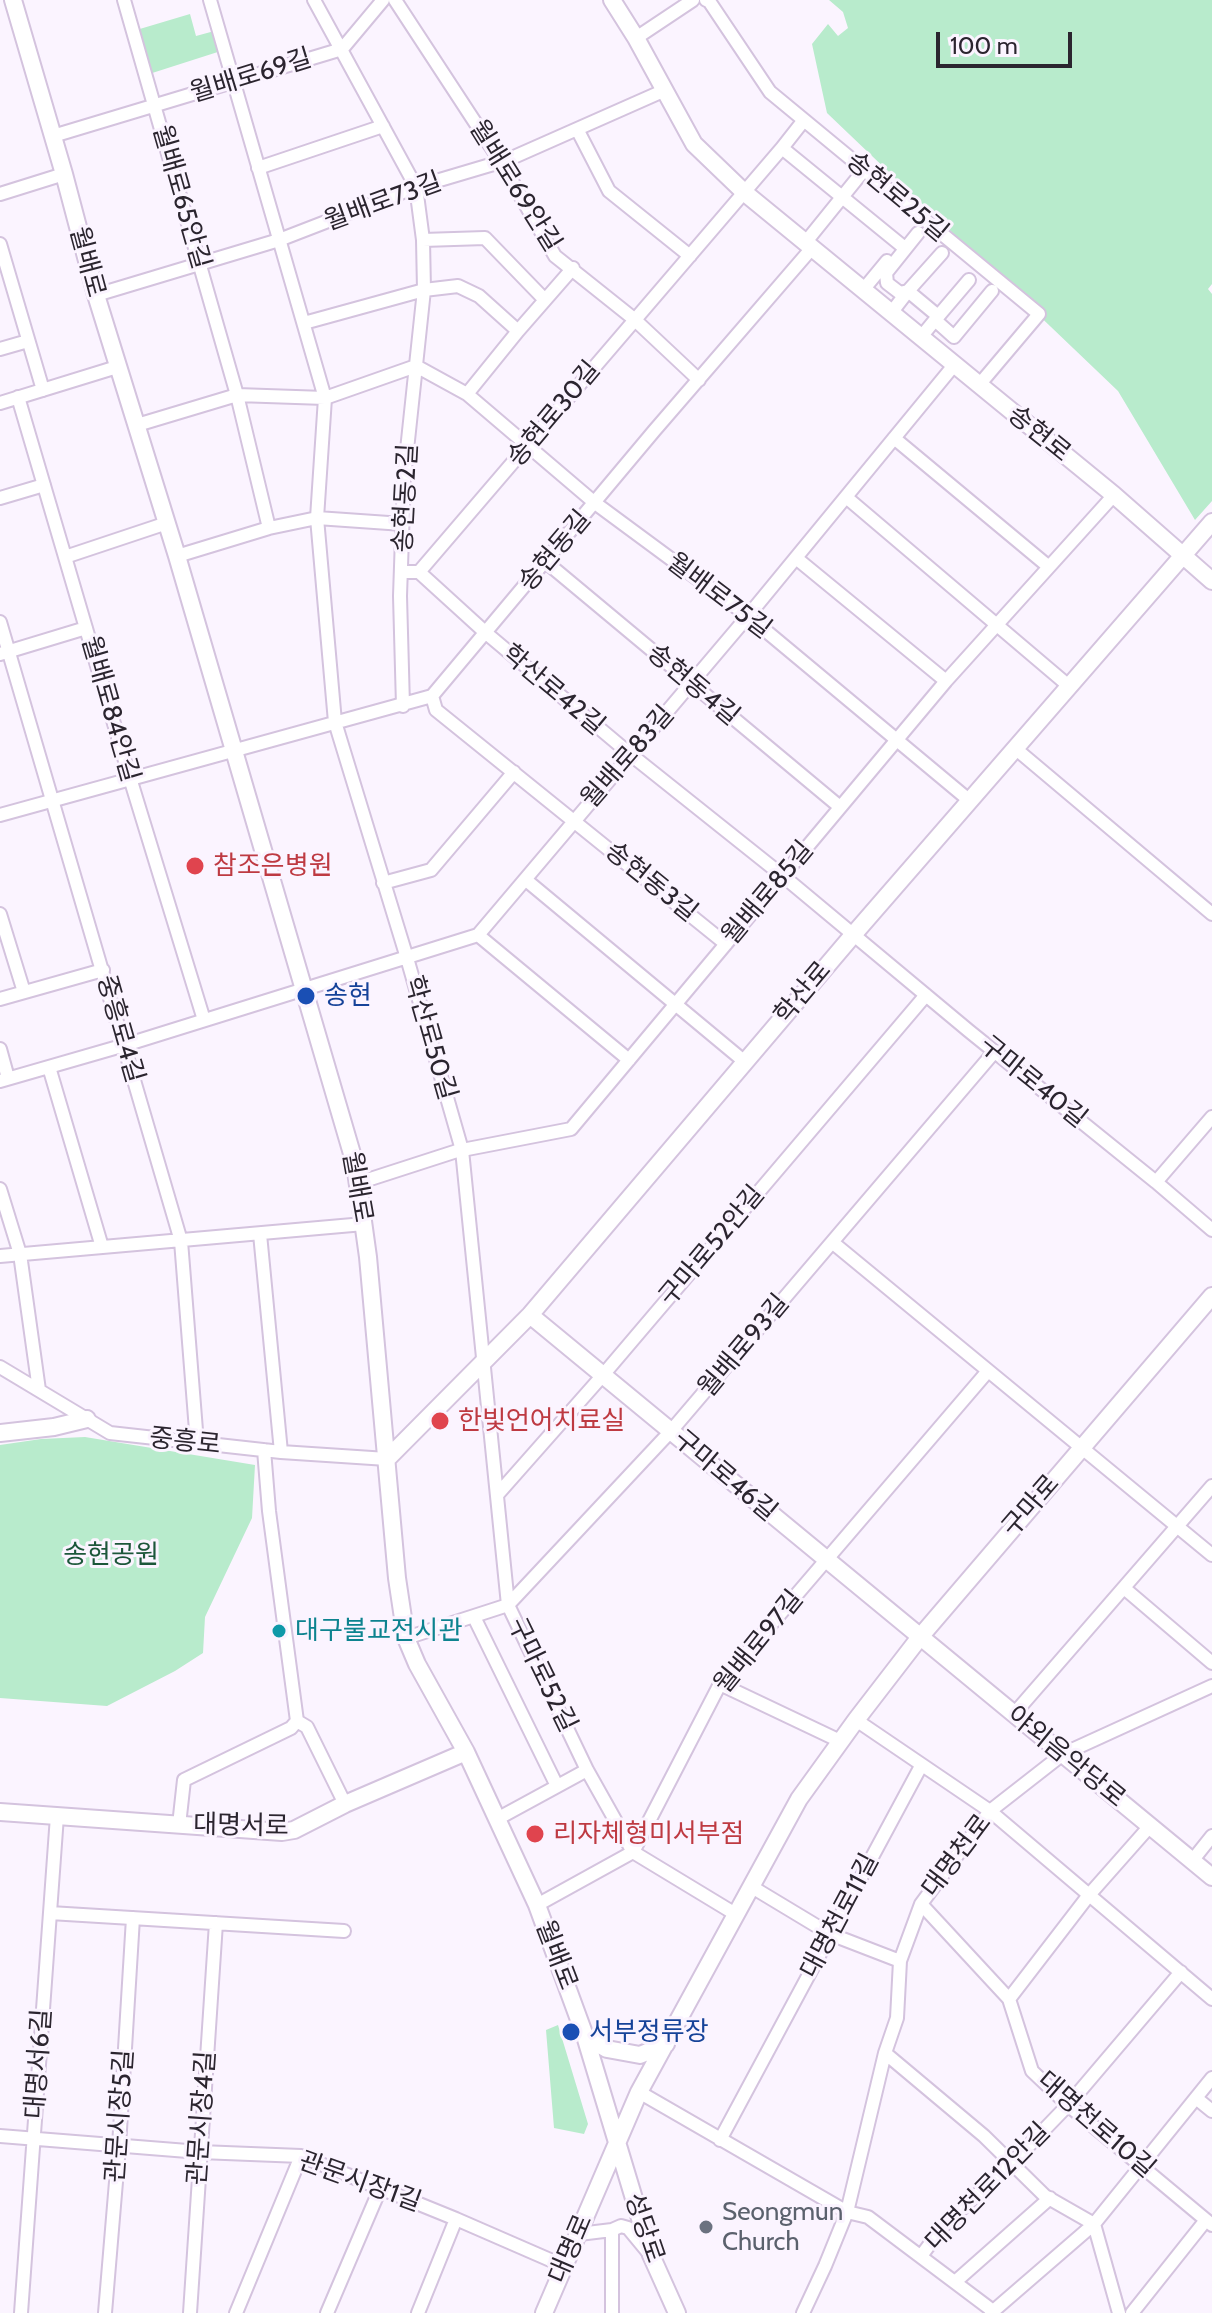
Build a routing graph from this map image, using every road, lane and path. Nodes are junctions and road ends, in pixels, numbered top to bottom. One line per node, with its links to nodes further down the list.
1 (13, 0): 18 (main road, 월배로)
2 (124, 0): 14 (street, 월배로65안길)
3 (210, 0): 12 (street, 학산로50길)
4 (314, 0): 11 (street)
5 (383, 0): 11 (street, 월배로69길)
6 (395, 0): 20 (street, 월배로69안길)
7 (612, 0): 10 (main road, 송현로)
8 (693, 0): 10 (street)
9 (706, 0): 15 (street, 송현로25길)
10 (636, 38): 13 (main road, 송현로)
11 (342, 49): 12 (street, 월배로69길); 16 (street)
12 (233, 82): 14 (street, 월배로69길); 21 (street, 학산로50길)
13 (663, 91): 17 (street, 월배로73길); 25 (main road, 송현로)
14 (155, 105): 18 (street, 월배로69길); 37 (street, 월배로65안길)
15 (804, 120): 19 (street); 22 (street, 송현로25길)
16 (383, 126): 21 (street); 24 (street)
17 (577, 129): 20 (street, 월배로73길); 36 (street)
18 (53, 136): 23 (main road, 월배로)
19 (782, 148): 25 (street); 27 (street)
20 (501, 162): 24 (street, 월배로73길); 38 (street, 월배로69안길)
21 (258, 168): 30 (street, 학산로50길)
22 (864, 170): 27 (street, 송현동길); 28 (street, 송현로25길)
23 (64, 174): 26 (street); 44 (main road, 월배로)
24 (416, 187): 30 (street, 월배로73길); 31 (street, 송현동2길)
25 (745, 193): 33 (main road, 송현로); 36 (street, 송현로30길)
26 (0, 194)
27 (843, 197): 32 (street); 33 (street, 송현동길)
28 (923, 219): 32 (street); 60 (street, 송현로25길)
29 (918, 233): 42 (street)
30 (279, 240): 37 (street, 월배로73길); 51 (street, 학산로50길)
31 (423, 240): 40 (street, 송현동2길); 46 (street)
32 (901, 245): 41 (street)
33 (808, 246): 41 (main road, 송현로); 59 (street, 송현동길)
34 (0, 247): 45 (street)
35 (942, 253): 42 (street)
36 (690, 256): 50 (street, 송현로30길)
37 (200, 263): 44 (street, 월배로73길); 63 (street, 월배로65안길)
38 (573, 268): 46 (street); 50 (street, 월배로69안길)
39 (969, 280): 49 (street)
40 (424, 290): 51 (street); 52 (street); 57 (street, 송현동2길)
41 (863, 290): 48 (main road, 송현로)
42 (908, 291): 48 (street); 49 (street)
43 (992, 291): 49 (street)
44 (96, 295): 58 (main road, 월배로)
45 (15, 296): 47 (street); 54 (street)
46 (545, 300): 52 (street)
47 (0, 301)
48 (891, 313): 53 (main road, 송현로)
49 (937, 318): 53 (street)
50 (634, 319): 59 (street, 월배로69안길); 69 (street, 송현로30길)
51 (304, 323): 65 (street, 학산로50길)
52 (518, 331): 62 (street)
53 (921, 337): 56 (main road, 송현로)
54 (28, 341): 55 (street); 61 (street)
55 (0, 349)
56 (955, 364): 60 (main road, 송현로); 68 (street, 월배로83길)
57 (416, 366): 62 (street, 월배로75길); 65 (street); 78 (street, 송현동2길)
58 (117, 367): 61 (street); 67 (main road, 월배로)
59 (699, 380): 74 (street, 송현동길)
60 (979, 385): 71 (main road, 송현로)
61 (43, 390): 64 (street)
62 (467, 394): 69 (street, 월배로75길)
63 (237, 395): 65 (street); 67 (street); 79 (street)
64 (18, 397): 66 (street); 70 (street, 월배로84안길)
65 (325, 398): 75 (street, 학산로50길)
66 (0, 403)
67 (137, 425): 77 (main road, 월배로)
68 (894, 438): 72 (street, 월배로83길); 85 (street)
69 (527, 446): 74 (street, 월배로75길); 87 (street, 송현로30길)
70 (44, 485): 73 (street); 81 (street, 월배로84안길)
71 (1114, 495): 82 (main road, 송현로); 85 (street, 월배로85길)
72 (846, 497): 83 (street, 월배로83길); 91 (street)
73 (0, 498)
74 (595, 503): 84 (street, 송현동길); 89 (street, 월배로75길)
75 (317, 518): 78 (street); 79 (street); 100 (street, 학산로50길)
76 (1212, 522): 82 (main road, 학산로)
77 (167, 523): 80 (main road, 월배로); 81 (street)
78 (403, 524): 86 (street, 송현동2길)
79 (269, 528): 80 (street)
80 (177, 556): 103 (main road, 월배로)
81 (65, 557): 92 (street, 월배로84안길)
82 (1182, 557): 88 (main road, 송현로); 97 (main road, 학산로)
83 (796, 558): 89 (street, 월배로83길); 95 (street)
84 (546, 562): 93 (street, 송현동길); 96 (street, 송현동4길)
85 (1049, 567): 91 (street, 월배로85길)
86 (402, 572): 87 (street); 99 (street, 송현동2길)
87 (419, 572): 93 (street, 학산로42길)
88 (1212, 581)
89 (748, 616): 96 (street, 월배로83길); 101 (street, 월배로75길)
90 (0, 622): 94 (street, 중흥로4길)
91 (997, 625): 95 (street, 월배로85길); 97 (street)
92 (86, 628): 94 (street); 106 (street, 월배로84안길)
93 (486, 633): 98 (street, 송현동길); 104 (street, 학산로42길)
94 (4, 653): 107 (street, 중흥로4길)
95 (946, 681): 101 (street, 월배로85길)
96 (690, 683): 104 (street, 월배로83길); 109 (street, 송현동4길)
97 (1070, 687): 102 (main road, 학산로)
98 (432, 696): 99 (street); 105 (street, 송현동3길)
99 (403, 706): 100 (street)
100 (335, 722): 103 (street); 114 (street, 학산로50길)
101 (896, 740): 108 (street, 월배로75길); 109 (street, 월배로85길)
102 (1016, 749): 108 (main road, 학산로); 115 (street)
103 (233, 752): 106 (street); 122 (main road, 월배로)
104 (630, 754): 111 (street, 월배로83길); 112 (street, 학산로42길)
105 (514, 772): 111 (street, 송현동3길); 114 (street)
106 (130, 778): 107 (street); 127 (street, 월배로84안길)
107 (51, 800): 110 (street); 121 (street, 중흥로4길)
108 (970, 801): 118 (main road, 학산로)
109 (840, 807): 112 (street, 월배로85길)
110 (0, 815)
111 (574, 820): 113 (street, 월배로83길); 119 (street, 송현동3길)
112 (783, 876): 118 (street, 학산로42길); 119 (street, 월배로85길)
113 (526, 880): 117 (street, 월배로83길); 126 (street)
114 (383, 883): 120 (street, 학산로50길)
115 (1212, 914)
116 (1, 919): 123 (street)
117 (478, 935): 120 (street); 131 (street)
118 (853, 935): 124 (street, 구마로40길); 132 (main road, 학산로)
119 (726, 944): 126 (street, 월배로85길)
120 (407, 958): 122 (street); 136 (street, 학산로50길)
121 (103, 970): 123 (street); 128 (street, 중흥로4길)
122 (303, 989): 127 (street); 138 (main road, 월배로)
123 (24, 992): 125 (street)
124 (926, 995): 130 (street, 구마로40길); 153 (street, 구마로52안길)
125 (0, 999)
126 (675, 1005): 131 (street, 월배로85길); 132 (street)
127 (204, 1020): 128 (street)
128 (125, 1045): 133 (street); 143 (street, 중흥로4길)
129 (0, 1049): 134 (street)
130 (995, 1051): 137 (street, 구마로40길); 144 (street, 월배로93길)
131 (629, 1060): 136 (street, 월배로85길)
132 (745, 1062): 149 (main road, 학산로)
133 (49, 1067): 134 (street); 145 (street)
134 (4, 1079)
135 (1212, 1117): 137 (street)
136 (462, 1150): 138 (street, 월배로85길); 150 (street, 학산로50길)
137 (1156, 1182): 141 (street, 구마로40길)
138 (358, 1183): 140 (main road, 월배로)
139 (0, 1189): 146 (street)
140 (364, 1224): 142 (street); 162 (main road, 월배로)
141 (1212, 1230)
142 (260, 1234): 143 (street); 161 (street)
143 (181, 1241): 145 (street); 158 (street, 중흥로4길)
144 (832, 1242): 152 (street); 156 (street, 월배로93길)
145 (102, 1247): 146 (street)
146 (20, 1254): 147 (street); 154 (street)
147 (0, 1256)
148 (1212, 1296): 159 (main road, 구마로)
149 (530, 1315): 150 (main road, 학산로); 153 (main road, 구마로46길)
150 (483, 1362): 162 (main road, 학산로); 164 (street, 구마로52길)
151 (0, 1367): 154 (street, 중흥로)
152 (988, 1371): 159 (street); 167 (street, 월배로97길)
153 (603, 1375): 156 (main road, 구마로46길); 164 (street, 구마로52안길)
154 (39, 1390): 155 (street, 중흥로)
155 (87, 1419): 157 (main road); 158 (street, 중흥로)
156 (671, 1431): 167 (main road, 구마로46길); 169 (street, 월배로93길)
157 (0, 1433)
158 (197, 1443): 160 (street, 중흥로)
159 (1083, 1446): 165 (street); 171 (main road, 구마로)
160 (264, 1450): 161 (street, 중흥로); 178 (street)
161 (281, 1452): 162 (street, 중흥로)
162 (387, 1459): 172 (main road, 월배로)
163 (1212, 1486): 165 (street)
164 (497, 1495): 169 (street, 구마로52길)
165 (1177, 1526): 166 (street); 168 (street)
166 (1212, 1555)
167 (826, 1559): 171 (main road, 구마로46길); 174 (street, 월배로97길)
168 (1124, 1588): 173 (street); 176 (street)
169 (508, 1605): 170 (street, 월배로93길); 183 (street, 구마로52길)
170 (474, 1617): 172 (street, 월배로93길); 184 (street)
171 (920, 1637): 176 (main road, 야외음악당로); 177 (main road, 구마로)
172 (406, 1638): 180 (main road, 월배로)
173 (1212, 1663)
174 (720, 1684): 179 (street); 193 (street, 월배로97길)
175 (1212, 1686): 181 (street, 대명천로)
176 (1014, 1714): 181 (main road, 야외음악당로)
177 (856, 1720): 179 (main road, 구마로); 182 (street)
178 (297, 1721): 185 (street); 190 (street)
179 (840, 1741): 196 (main road, 구마로)
180 (466, 1752): 185 (main road, 대명서로); 189 (main road, 월배로)
181 (1063, 1754): 186 (street, 대명천로); 191 (main road, 야외음악당로)
182 (921, 1766): 186 (street); 205 (street, 대명천로11길)
183 (587, 1770): 184 (street); 193 (street, 구마로52길)
184 (557, 1786): 189 (street)
185 (345, 1804): 190 (main road, 대명서로)
186 (990, 1811): 197 (street); 198 (street, 대명천로)
187 (0, 1812): 188 (main road, 대명서로)
188 (57, 1816): 190 (main road, 대명서로); 200 (street, 대명서6길)
189 (497, 1819): 199 (main road, 월배로)
190 (179, 1825)
191 (1150, 1826): 194 (main road, 야외음악당로); 197 (street)
192 (1212, 1836): 194 (street)
193 (633, 1852): 199 (street); 201 (street, 구마로52길)
194 (1192, 1861): 195 (main road, 야외음악당로)
195 (1212, 1877)
196 (752, 1887): 201 (main road, 구마로); 205 (street)
197 (1089, 1895): 207 (street); 208 (street)
198 (921, 1904): 206 (street, 대명천로); 208 (street, 대명천로10길)
199 (537, 1905): 210 (main road, 월배로)
200 (50, 1913): 202 (street); 219 (street, 대명서6길)
201 (737, 1915): 211 (main road, 구마로)
202 (133, 1918): 203 (street); 222 (street, 관문시장5길)
203 (216, 1923): 204 (street); 223 (street, 관문시장4길)
204 (344, 1931)
205 (830, 1934): 206 (street); 220 (street, 대명천로11길)
206 (900, 1961): 212 (street, 대명천로)
207 (1181, 1972): 209 (street); 216 (street, 대명천로12안길)
208 (1009, 1999): 216 (street, 대명천로10길)
209 (1212, 1999)
210 (585, 2036): 211 (main road); 221 (main road, 월배로)
211 (666, 2044): 214 (main road, 구마로)
212 (885, 2053): 225 (street); 229 (street, 대명천로)
213 (1212, 2078): 215 (street)
214 (639, 2092): 220 (street); 221 (main road, 구마로)
215 (1196, 2098): 217 (street); 226 (street)
216 (1068, 2105): 225 (street, 대명천로12안길); 226 (street, 대명천로10길)
217 (1212, 2111)
218 (0, 2136): 219 (street, 관문시장1길)
219 (34, 2139): 222 (street, 관문시장1길); 240 (street, 대명서6길)
220 (720, 2140): 229 (street)
221 (617, 2141): 234 (main road, 대명로); 235 (main road, 성당로)
222 (119, 2146): 223 (street, 관문시장1길); 241 (street, 관문시장5길)
223 (200, 2152): 224 (street, 관문시장1길); 242 (street, 관문시장4길)
224 (301, 2156): 227 (street, 관문시장1길); 243 (street)
225 (1012, 2163): 228 (street); 236 (street, 대명천로12안길)
226 (1140, 2165): 231 (street, 대명천로10길); 232 (street)
227 (380, 2189): 230 (street, 관문시장1길); 244 (street)
228 (1050, 2198): 232 (street); 238 (street)
229 (847, 2212): 236 (street); 249 (street, 대명천로)
230 (456, 2219): 237 (street, 관문시장1길); 245 (street)
231 (1209, 2223): 251 (street, 대명천로10길)
232 (1094, 2224): 239 (street); 250 (street)
233 (612, 2230): 234 (street); 235 (street); 247 (street)
234 (579, 2234): 237 (main road, 대명로)
235 (651, 2255): 248 (main road, 성당로)
236 (921, 2256): 238 (street)
237 (564, 2266): 246 (main road, 대명로)
238 (955, 2282): 239 (street)
239 (992, 2312)
240 (21, 2313)
241 (105, 2313)
242 (190, 2313)
243 (236, 2313)
244 (327, 2313)
245 (418, 2313)
246 (544, 2313)
247 (612, 2313)
248 (677, 2313)
249 (803, 2313)
250 (1119, 2313)
251 (1132, 2313)

